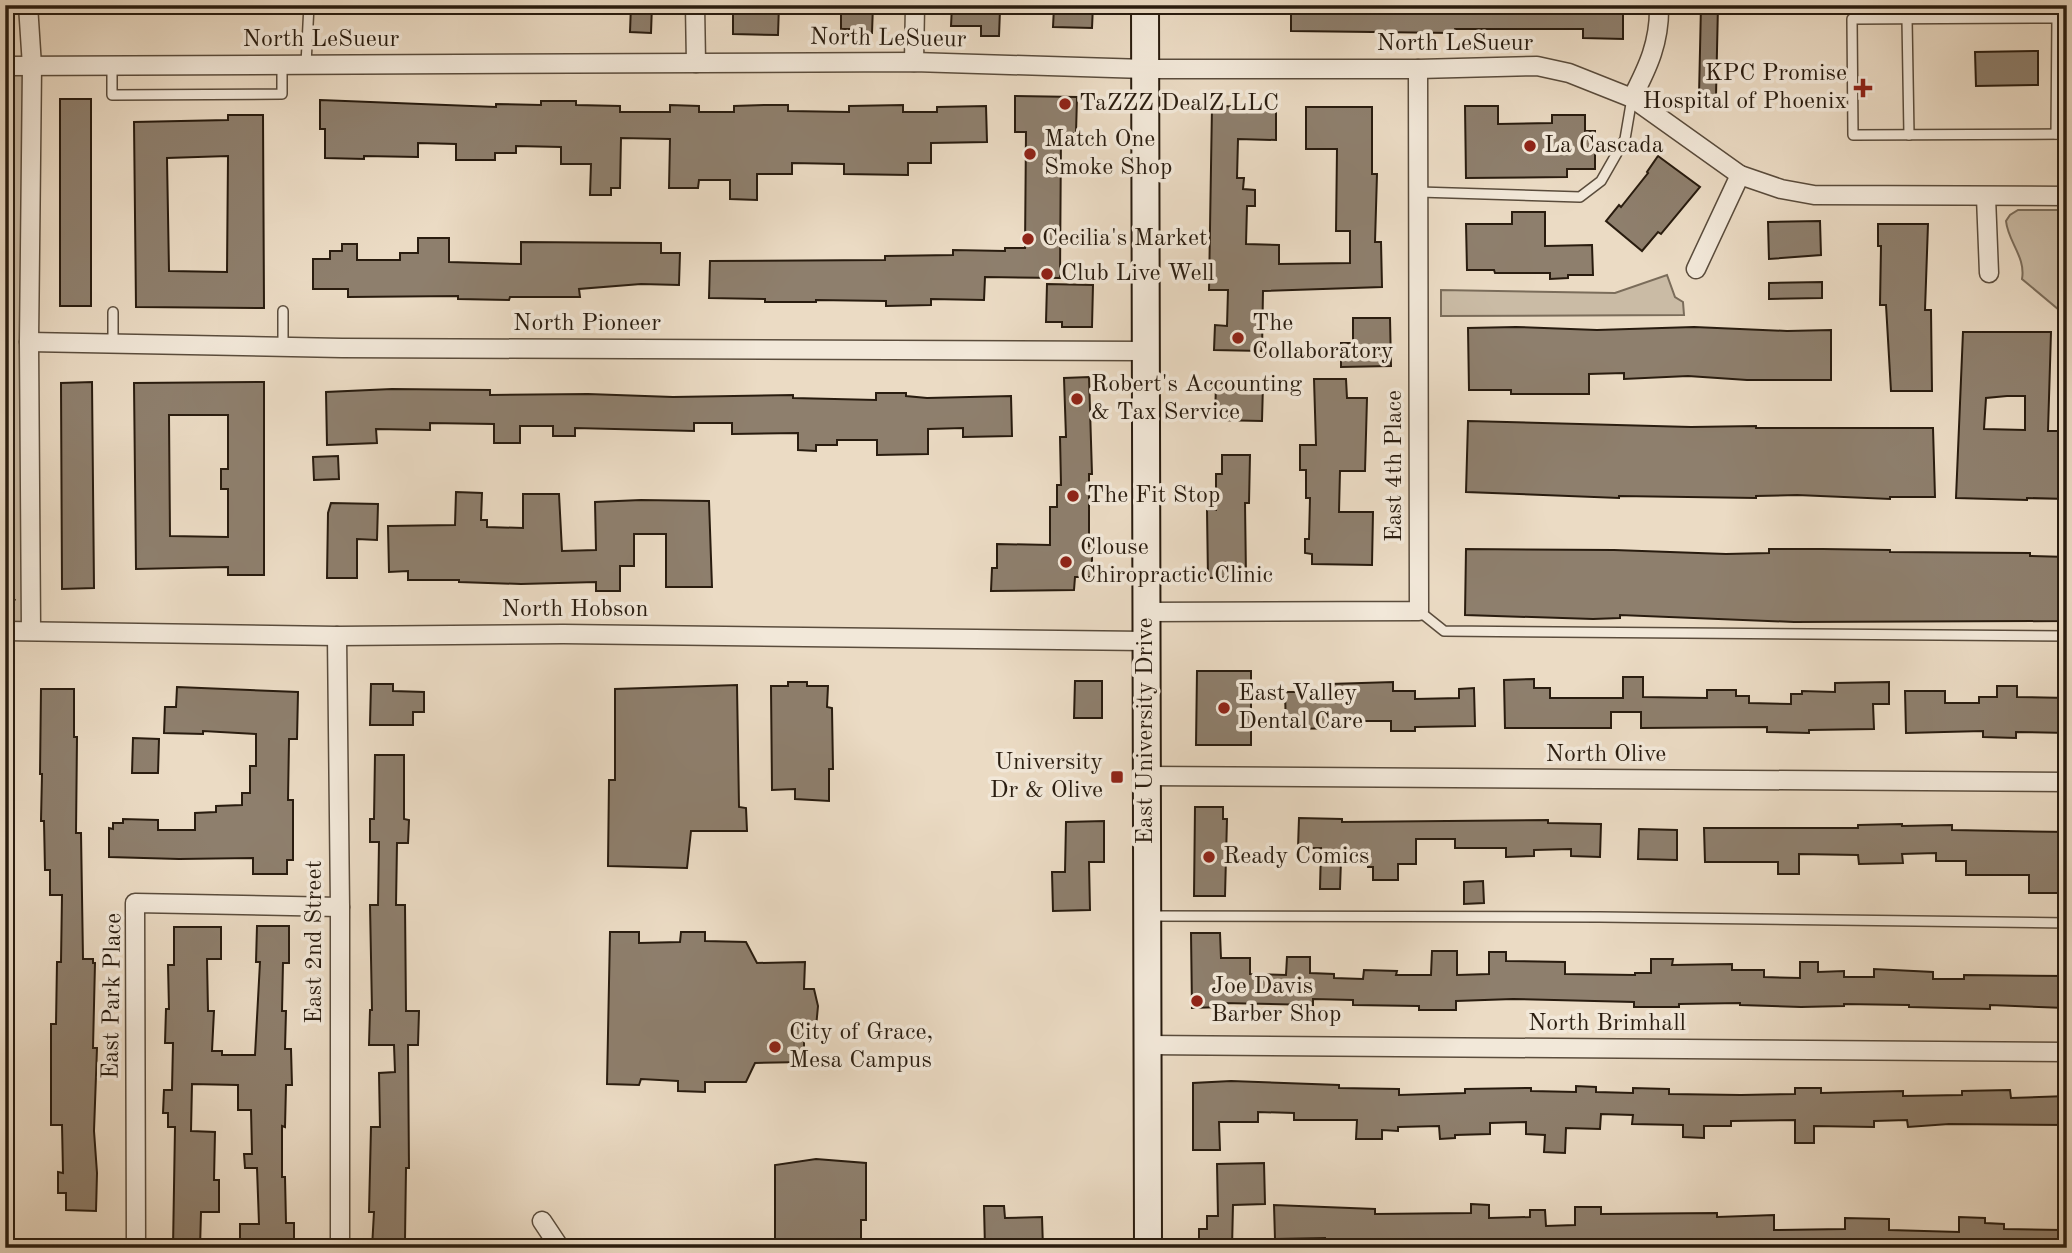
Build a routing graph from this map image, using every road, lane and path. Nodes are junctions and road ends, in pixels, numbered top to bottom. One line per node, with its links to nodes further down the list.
1 (27, 5): 15 (street)
2 (309, 5): 13 (lane)
3 (695, 5): 11 (street)
4 (915, 5): 10 (street)
5 (1145, 5): 17 (main road, East University Drive)
6 (1659, 5): 19 (street)
7 (2057, 5): 8 (lane)
8 (2057, 18): 9 (lane); 20 (lane)
9 (1907, 19): 21 (lane); 21 (lane)
10 (914, 62): 11 (street, North LeSueur); 17 (street, North LeSueur)
11 (696, 63): 13 (street, North LeSueur)
12 (282, 64): 13 (street, North LeSueur); 16 (street, North LeSueur); 16 (lane)
13 (306, 64)
14 (5, 66): 15 (street, North LeSueur)
15 (32, 66): 16 (street, North LeSueur); 30 (street)
16 (112, 66)
17 (1145, 69): 18 (street, North LeSueur); 33 (main road, East University Drive)
18 (1418, 69): 19 (street, North LeSueur); 23 (street, East 4th Place)
19 (1632, 98): 22 (street, North LeSueur); 23 (lane)
20 (2062, 134): 21 (lane)
21 (1909, 135)
22 (1740, 175): 24 (street, North LeSueur); 26 (street)
23 (1419, 192): 34 (street, East 4th Place)
24 (1986, 197): 25 (street, North LeSueur); 27 (street)
25 (2067, 197)
26 (1696, 269)
27 (1989, 273)
28 (113, 312): 31 (lane)
29 (283, 312): 32 (lane)
30 (29, 342): 31 (street, North Pioneer); 37 (street)
31 (113, 344): 32 (street, North Pioneer)
32 (283, 347): 33 (street, North Pioneer)
33 (1144, 351): 35 (main road, East University Drive)
34 (1419, 611): 35 (street); 39 (lane)
35 (1145, 612): 40 (main road, East University Drive)
36 (5, 631): 37 (street, North Hobson)
37 (31, 631): 38 (street, North Hobson)
38 (337, 636): 40 (street, North Hobson); 43 (street, East 2nd Street)
39 (2067, 636)
40 (1145, 641): 41 (main road, East University Drive)
41 (1146, 776): 42 (street, North Olive); 44 (main road, East University Drive)
42 (2067, 782)
43 (340, 907): 49 (street, East Park Place); 50 (street, East 2nd Street)
44 (1146, 916): 45 (lane); 46 (main road, East University Drive)
45 (2067, 923)
46 (1147, 1045): 47 (street, North Brimhall); 52 (main road, East University Drive)
47 (2067, 1052)
48 (542, 1221): 51 (street)
49 (136, 1248)
50 (340, 1248)
51 (560, 1248)
52 (1148, 1248)

